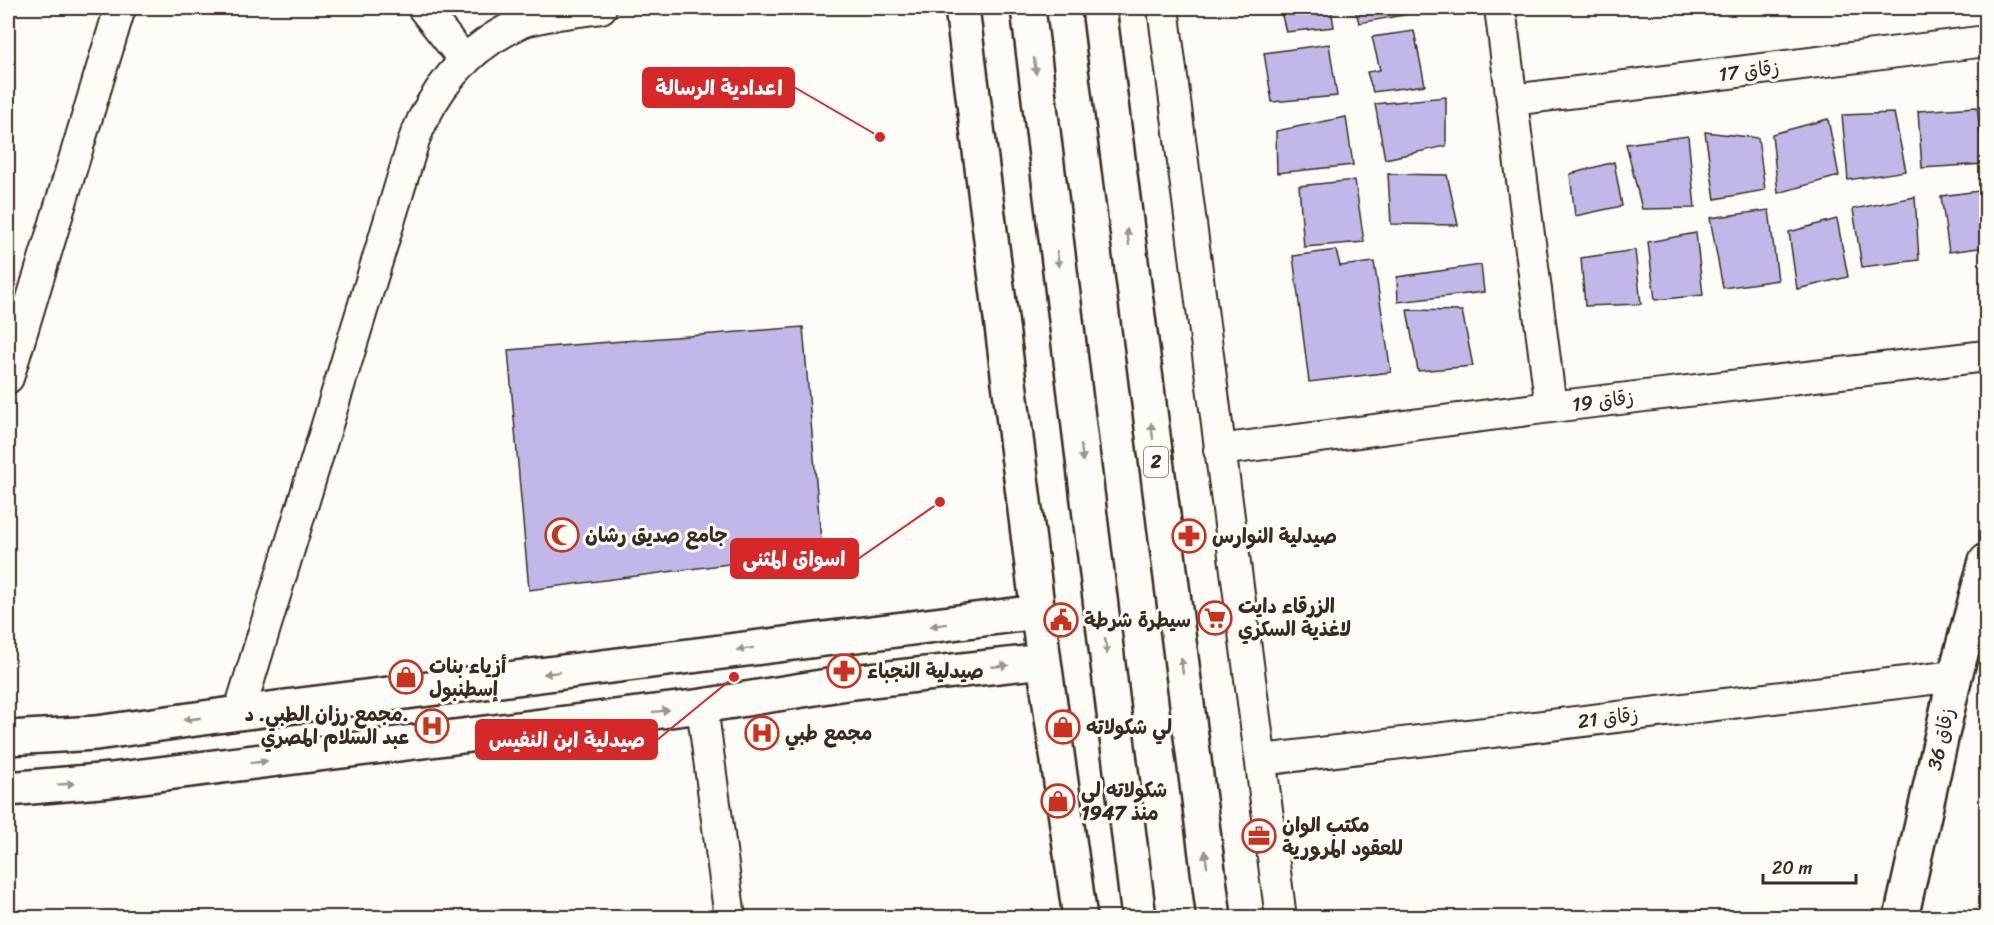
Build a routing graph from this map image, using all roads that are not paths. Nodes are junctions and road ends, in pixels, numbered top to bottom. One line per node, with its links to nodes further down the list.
1 (120, 8): 13 (street)
2 (423, 8): 10 (street)
3 (601, 8): 10 (street)
4 (962, 8): 17 (main road)
5 (1028, 8): 27 (main road, one-way to 27)
6 (1099, 8): 28 (main road, 2, one-way to 6)
7 (1163, 8): 15 (street)
8 (1500, 8): 11 (street)
9 (1986, 41): 11 (street, زقاق 17)
10 (465, 61): 21 (street)
11 (1512, 100): 14 (street)
12 (1986, 356): 14 (street, زقاق 19)
13 (8, 378)
14 (1551, 406): 15 (street, زقاق 19)
15 (1219, 450): 23 (street)
16 (1986, 561): 19 (main road, زقاق 36)
17 (1038, 612): 18 (main road); 21 (main road, one-way to 21)
18 (1044, 661): 20 (main road, one-way to 18); 26 (main road)
19 (1955, 676): 23 (street, زقاق 21); 30 (main road, زقاق 36)
20 (702, 706): 24 (main road, one-way to 20); 25 (street)
21 (239, 713): 22 (main road, one-way to 22)
22 (8, 738)
23 (1261, 760): 29 (street)
24 (8, 789)
25 (730, 918)
26 (1080, 918)
27 (1139, 918)
28 (1214, 918)
29 (1281, 918)
30 (1901, 918)

